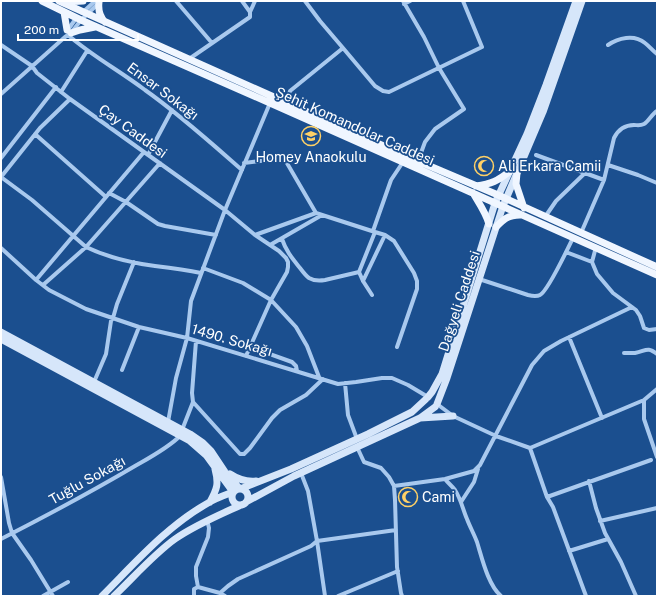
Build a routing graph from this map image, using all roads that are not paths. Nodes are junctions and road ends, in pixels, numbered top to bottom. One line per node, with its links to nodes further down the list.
1 (42, 1): 14 (main road, Şehit Komandolar Caddesi)
2 (83, 1): 12 (main road)
3 (98, 1): 16 (street); 18 (main road)
4 (176, 1): 21 (street)
5 (242, 1): 15 (street)
6 (254, 1): 15 (street)
7 (305, 1): 24 (street)
8 (410, 1): 13 (street)
9 (463, 1): 29 (street)
10 (576, 1): 49 (street)
11 (582, 1): 49 (street)
12 (60, 2): 16 (main road, Şehit Komandolar Caddesi)
13 (403, 2): 29 (street)
14 (64, 12): 17 (main road, Şehit Komandolar Caddesi); 20 (main road)
15 (250, 12): 21 (street)
16 (85, 13): 17 (street); 18 (main road, Şehit Komandolar Caddesi)
17 (79, 19): 19 (main road, Şehit Komandolar Caddesi); 20 (street)
18 (105, 22): 27 (main road, Şehit Komandolar Caddesi)
19 (95, 26): 20 (main road); 35 (main road, Şehit Komandolar Caddesi)
20 (68, 34): 25 (street, Ensar Sokağı); 28 (street)
21 (212, 42): 27 (street)
22 (1, 45): 28 (street, Çay Caddesi)
23 (608, 45): 26 (street)
24 (343, 48): 29 (street); 34 (street)
25 (87, 51): 31 (street); 36 (street, Ensar Sokağı)
26 (657, 54)
27 (189, 59): 34 (main road, Şehit Komandolar Caddesi)
28 (32, 66): 30 (street, Çay Caddesi); 32 (street)
29 (439, 68): 44 (street)
30 (56, 87): 31 (street, Çay Caddesi); 42 (street)
31 (61, 92): 33 (street, Çay Caddesi)
32 (1, 94)
33 (70, 99): 38 (street); 39 (street, Çay Caddesi)
34 (287, 102): 44 (main road, Şehit Komandolar Caddesi)
35 (270, 103): 43 (main road, Şehit Komandolar Caddesi); 46 (street)
36 (172, 110): 40 (street); 48 (street, Ensar Sokağı)
37 (657, 111): 47 (street)
38 (35, 134): 51 (street); 55 (street)
39 (144, 152): 40 (street, Çay Caddesi); 55 (street)
40 (148, 155): 45 (street, Çay Caddesi)
41 (536, 155): 50 (street)
42 (1, 158)
43 (403, 161): 54 (main road, Şehit Komandolar Caddesi); 66 (street)
44 (418, 161): 54 (main road, Şehit Komandolar Caddesi)
45 (160, 163): 57 (street); 60 (street, Çay Caddesi)
46 (244, 164): 48 (street); 62 (street)
47 (608, 165): 52 (street); 53 (street)
48 (242, 170): 60 (street)
49 (513, 172): 54 (main road); 56 (street, Dağyeli Caddesi); 59 (street, Dağyeli Caddesi); 61 (main road)
50 (585, 173): 52 (street); 64 (street)
51 (1, 177): 68 (street)
52 (604, 180): 67 (street)
53 (657, 183)
54 (474, 189): 56 (main road, Şehit Komandolar Caddesi); 58 (main road, Şehit Komandolar Caddesi); 65 (main road)
55 (108, 195): 57 (street); 68 (street)
56 (498, 195): 58 (street, Dağyeli Caddesi); 59 (main road, Şehit Komandolar Caddesi)
57 (126, 202): 69 (street); 75 (street)
58 (496, 203): 59 (main road, Şehit Komandolar Caddesi); 65 (street, Dağyeli Caddesi)
59 (504, 203): 61 (main road, Şehit Komandolar Caddesi); 65 (street, Dağyeli Caddesi)
60 (225, 210): 69 (street); 70 (street, Çay Caddesi)
61 (523, 211): 64 (main road, Şehit Komandolar Caddesi); 65 (main road); 72 (main road, Şehit Komandolar Caddesi)
62 (316, 213): 63 (street); 70 (street)
63 (322, 215): 66 (street); 73 (street)
64 (545, 217): 67 (main road, Şehit Komandolar Caddesi)
65 (492, 226): 86 (street, Dağyeli Caddesi); 113 (street, Dağyeli Caddesi)
66 (374, 231): 71 (street); 83 (street)
67 (581, 233): 81 (main road, Şehit Komandolar Caddesi)
68 (73, 235): 75 (street); 87 (street)
69 (216, 235): 82 (street)
70 (255, 235): 74 (street, Çay Caddesi)
71 (385, 235): 88 (street); 102 (street)
72 (574, 238): 76 (main road, Şehit Komandolar Caddesi); 78 (street)
73 (282, 239): 74 (street); 83 (street)
74 (270, 245): 91 (street, Çay Caddesi)
75 (86, 247): 79 (street); 89 (street)
76 (596, 247): 80 (street); 85 (main road, Şehit Komandolar Caddesi)
77 (1, 248): 87 (street, 1490. Sokağı)
78 (566, 252): 80 (street); 86 (street)
79 (134, 262): 84 (street); 93 (street)
80 (592, 262): 92 (street)
81 (657, 267)
82 (203, 268): 84 (street); 91 (street)
83 (359, 272): 88 (street)
84 (201, 273): 98 (street)
85 (657, 275)
86 (479, 279): 116 (street, Dağyeli Caddesi)
87 (36, 280): 89 (street, 1490. Sokağı)
88 (363, 281): 90 (street)
89 (43, 285): 93 (street, 1490. Sokağı)
90 (372, 295)
91 (271, 300): 101 (street); 108 (street)
92 (632, 307): 95 (street); 97 (street)
93 (113, 318): 94 (street, 1490. Sokağı); 110 (street)
94 (139, 327): 98 (street, 1490. Sokağı); 106 (street)
95 (657, 329)
96 (1, 332): 110 (street)
97 (569, 337): 119 (street); 122 (street)
98 (186, 338): 100 (street, 1490. Sokağı); 120 (street)
99 (1, 339): 121 (street)
100 (196, 341): 105 (street, 1490. Sokağı); 115 (street)
101 (250, 347): 105 (street); 107 (street)
102 (397, 347)
103 (624, 353): 104 (street)
104 (657, 354)
105 (246, 356): 107 (street, 1490. Sokağı)
106 (122, 370)
107 (297, 371): 108 (street, 1490. Sokağı)
108 (318, 378): 109 (street, 1490. Sokağı)
109 (323, 379): 111 (street, 1490. Sokağı); 115 (street)
110 (94, 382): 120 (street)
111 (345, 383): 113 (street, 1490. Sokağı); 123 (street)
112 (657, 389): 114 (street)
113 (429, 396): 116 (street); 123 (street, Dağyeli Caddesi)
114 (644, 400): 119 (street); 126 (street)
115 (193, 402): 121 (street)
116 (436, 405): 117 (street); 118 (street)
117 (453, 416): 118 (street); 122 (street)
118 (420, 418): 124 (street)
119 (602, 418): 125 (street)
120 (168, 422): 121 (street)
121 (181, 433): 128 (street); 130 (street); 146 (street, Tuğlu Sokağı)
122 (496, 436): 125 (street); 129 (street)
123 (357, 439): 133 (street, Dağyeli Caddesi)
124 (357, 447): 131 (street); 136 (street)
125 (530, 448): 138 (street)
126 (657, 458)
127 (651, 460): 135 (street)
128 (214, 465): 137 (street); 139 (street)
129 (478, 469): 134 (street); 140 (street)
130 (225, 472): 133 (street); 137 (street)
131 (301, 473): 141 (street); 149 (street)
132 (1, 477): 146 (street)
133 (266, 479): 137 (street)
134 (444, 479): 136 (street); 140 (street)
135 (589, 481): 138 (street); 144 (street)
136 (394, 486): 145 (street)
137 (237, 490): 139 (street); 141 (street); 141 (street)
138 (547, 497): 150 (street)
139 (210, 502): 157 (street)
140 (461, 502): 164 (street)
141 (243, 503): 143 (street)
142 (657, 508): 144 (street)
143 (207, 520): 153 (street); 158 (street)
144 (600, 520): 148 (street)
145 (396, 530): 149 (street); 151 (street)
146 (12, 533): 147 (street, Tuğlu Sokağı); 155 (street)
147 (1, 539)
148 (608, 539): 150 (street); 166 (street)
149 (317, 541): 154 (street); 161 (street)
150 (569, 551): 165 (street)
151 (398, 571): 162 (street); 163 (street)
152 (68, 582): 155 (street)
153 (198, 587): 154 (street); 159 (street)
154 (220, 593): 160 (street)
155 (52, 594): 156 (street)
156 (43, 596)
157 (102, 596)
158 (114, 596)
159 (194, 596)
160 (225, 596)
161 (325, 596)
162 (338, 596)
163 (402, 596)
164 (501, 596)
165 (586, 596)
166 (636, 596)

